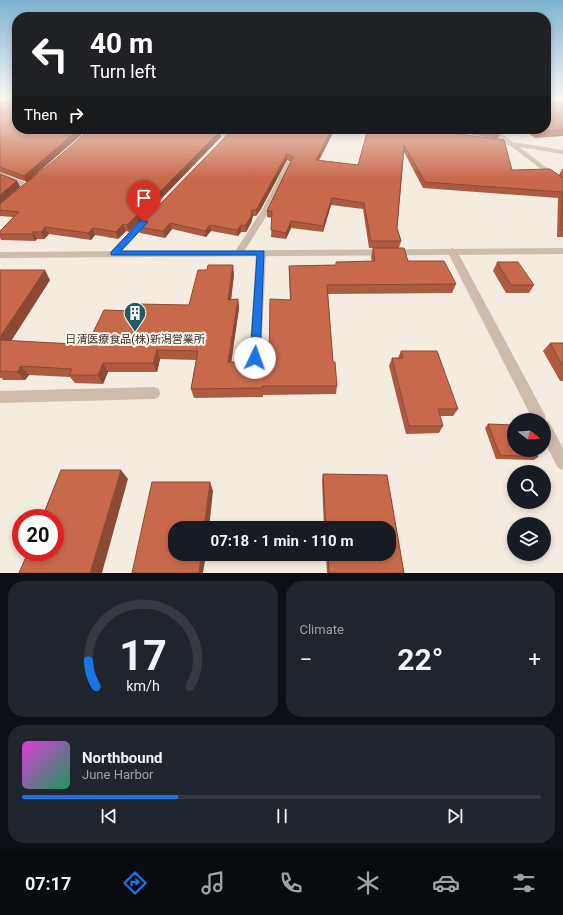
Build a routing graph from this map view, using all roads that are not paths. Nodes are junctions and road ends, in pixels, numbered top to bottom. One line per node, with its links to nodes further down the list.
1 (231, 134): 4 (street)
2 (498, 134): 5 (street)
3 (482, 140): 5 (street)
4 (220, 143)
5 (512, 145): 6 (street); 9 (street)
6 (563, 152)
7 (289, 162): 14 (street)
8 (0, 174): 10 (street)
9 (563, 183)
10 (27, 186)
11 (156, 209): 16 (street)
12 (452, 251): 13 (street); 15 (street); 21 (street)
13 (563, 251)
14 (239, 253): 15 (street); 16 (street)
15 (261, 253): 18 (street)
16 (114, 254): 17 (street)
17 (0, 255)
18 (255, 358)
19 (154, 393): 20 (street)
20 (0, 397)
21 (536, 413)
22 (551, 440): 23 (street)
23 (563, 463)

